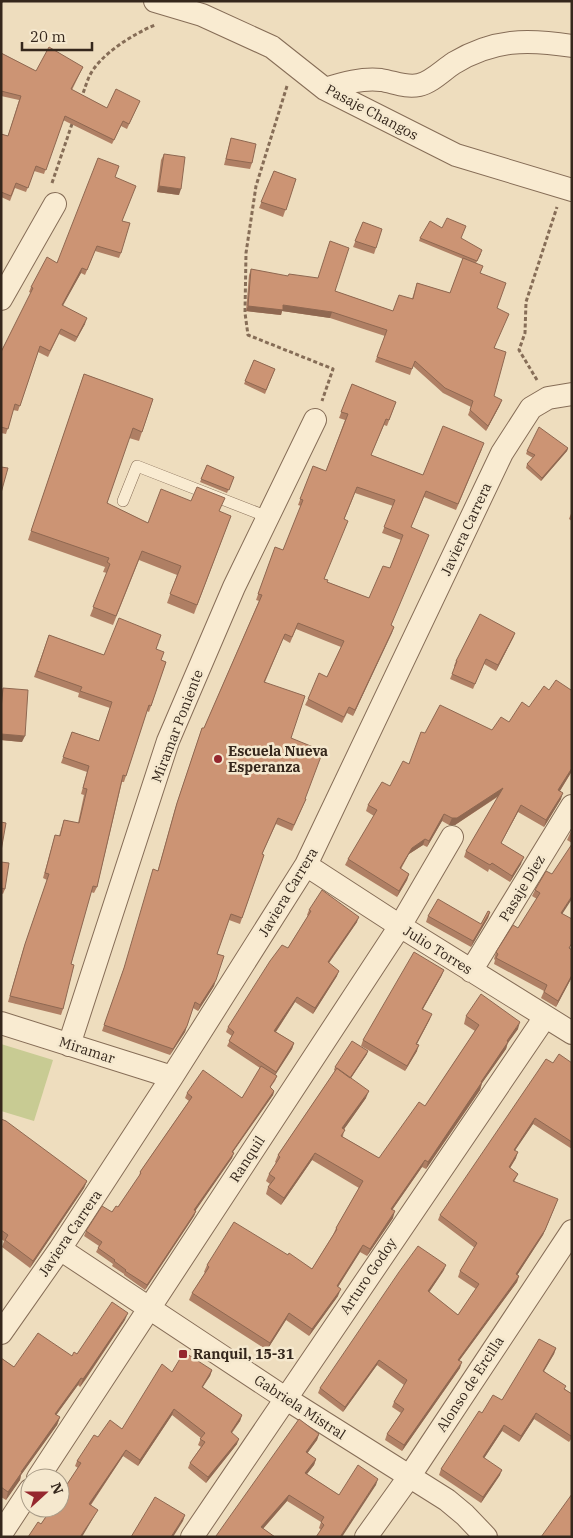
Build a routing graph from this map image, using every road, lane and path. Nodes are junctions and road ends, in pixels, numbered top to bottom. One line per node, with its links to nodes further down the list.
1 (155, 1): 5 (street, Pasaje Changos)
2 (159, 23): 6 (path)
3 (572, 46): 5 (street)
4 (289, 81): 13 (path)
5 (325, 88): 8 (street, Pasaje Changos)
6 (80, 102)
7 (74, 119): 9 (path)
8 (568, 189): 12 (path)
9 (55, 204): 10 (street)
10 (1, 300)
11 (572, 394): 12 (street, Javiera Carrera)
12 (548, 398): 18 (street, Javiera Carrera)
13 (315, 420): 15 (street, Miramar Poniente)
14 (124, 501): 15 (lane)
15 (268, 517): 24 (street, Miramar Poniente)
16 (572, 806): 20 (street, Pasaje Diez)
17 (452, 838): 19 (street, Ranquil)
18 (306, 865): 19 (street, Julio Torres); 25 (street, Javiera Carrera)
19 (400, 926): 20 (street, Julio Torres); 28 (street, Ranquil)
20 (472, 971): 21 (street, Julio Torres)
21 (545, 1017): 23 (street, Julio Torres); 30 (street, Arturo Godoy)
22 (1, 1023): 24 (street, Miramar)
23 (572, 1033)
24 (69, 1044): 25 (street, Miramar)
25 (172, 1077): 27 (street, Javiera Carrera)
26 (572, 1230): 32 (street, Alonso de Ercilla)
27 (60, 1249): 28 (street, Gabriela Mistral); 29 (street, Javiera Carrera)
28 (149, 1308): 30 (street, Gabriela Mistral); 31 (street, Ranquil)
29 (1, 1333)
30 (285, 1398): 32 (street, Gabriela Mistral); 35 (street, Arturo Godoy)
31 (45, 1468)
32 (409, 1477): 36 (street, Alonso de Ercilla); 37 (street, Gabriela Mistral)
33 (20, 1503): 34 (street)
34 (3, 1526)
35 (192, 1537)
36 (366, 1537)
37 (486, 1537)

